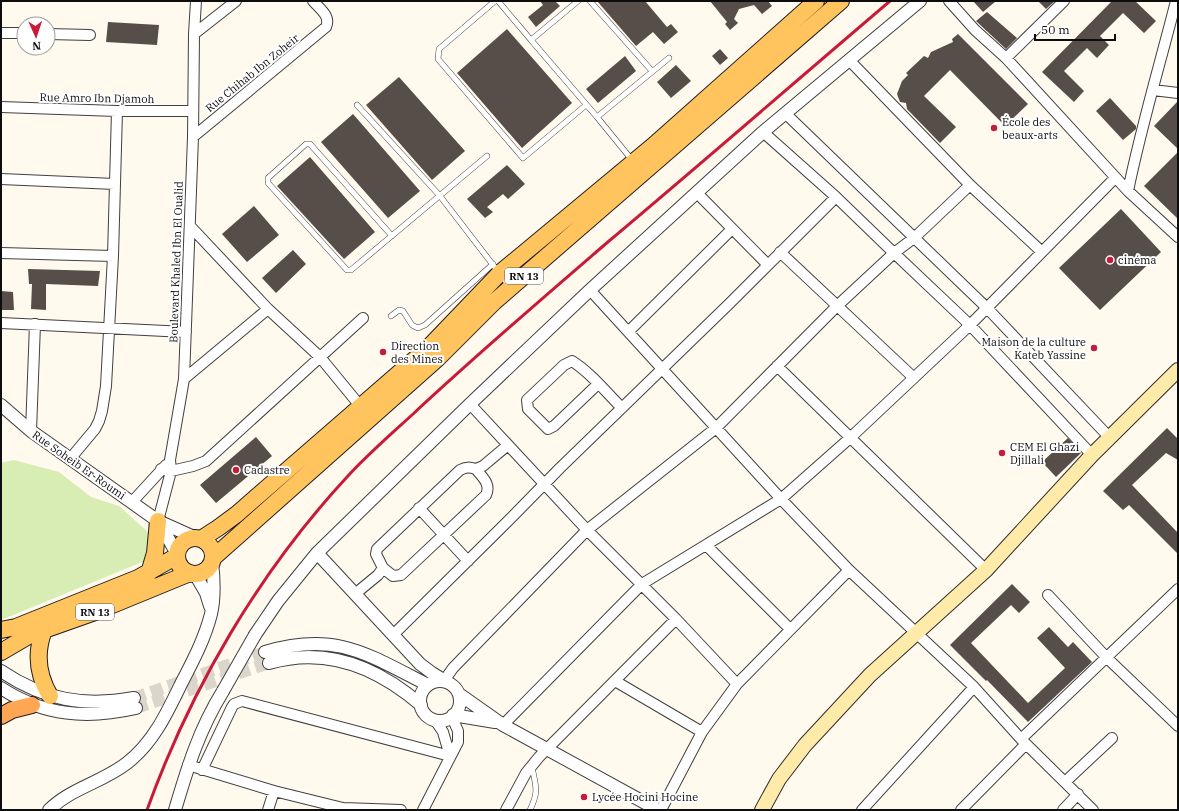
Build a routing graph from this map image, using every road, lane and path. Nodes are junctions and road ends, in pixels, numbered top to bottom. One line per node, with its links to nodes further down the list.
1 (196, 1): 17 (street, Boulevard Khaled Ibn El Oualid)
2 (236, 1): 17 (street)
3 (313, 1): 33 (street, Rue Chihab Ibn Zoheir)
4 (496, 1): 18 (lane); 26 (lane)
5 (578, 1): 18 (lane)
6 (590, 1): 22 (lane)
7 (816, 1): 35 (main road, RN 13)
8 (841, 1): 35 (main road, RN 13)
9 (920, 1): 21 (street)
10 (949, 1): 20 (street)
11 (1064, 1): 20 (street)
12 (1176, 1): 23 (street)
13 (1, 33): 14 (street)
14 (16, 33)
15 (56, 34): 16 (street)
16 (90, 34)
17 (194, 34): 29 (street, Boulevard Khaled Ibn El Oualid)
18 (531, 40): 26 (lane)
19 (669, 58): 22 (lane)
20 (1006, 58): 36 (street)
21 (849, 60): 30 (street); 39 (street)
22 (652, 71): 31 (lane)
23 (1153, 90): 24 (street); 40 (street)
24 (1178, 93)
25 (358, 105): 42 (lane)
26 (586, 105): 31 (lane)
27 (1, 107): 28 (street, Rue Amro Ibn Djamoh)
28 (117, 111): 29 (street, Rue Amro Ibn Djamoh); 38 (street)
29 (193, 111): 33 (street, Boulevard Khaled Ibn El Oualid)
30 (786, 114): 32 (street); 48 (street)
31 (597, 118): 35 (lane)
32 (763, 132): 41 (street); 43 (street)
33 (193, 137): 44 (street, Boulevard Khaled Ibn El Oualid)
34 (487, 156): 42 (lane)
35 (638, 167): 55 (main road, RN 13); 56 (main road, RN 13)
36 (1115, 178): 40 (street); 50 (street)
37 (1, 179): 38 (street)
38 (114, 184): 53 (street)
39 (970, 185): 48 (street); 50 (street)
40 (1128, 191): 47 (street)
41 (697, 193): 45 (street); 57 (street)
42 (440, 196): 46 (lane); 55 (lane)
43 (836, 197): 49 (street); 52 (street)
44 (190, 226): 59 (street); 68 (street, Boulevard Khaled Ibn El Oualid)
45 (732, 229): 54 (street); 67 (street)
46 (392, 236): 46 (lane)
47 (1178, 237)
48 (914, 238): 52 (street); 60 (street)
49 (780, 252): 54 (street); 58 (street)
50 (1042, 252): 60 (street)
51 (1, 253): 53 (street)
52 (894, 253): 58 (street); 65 (street)
53 (113, 256): 66 (street)
54 (768, 265): 71 (street)
55 (497, 269): 56 (lane); 61 (lane); 78 (main road, RN 13)
56 (510, 288): 100 (main road, RN 13)
57 (590, 290): 67 (street); 76 (street)
58 (837, 306): 70 (street); 73 (street)
59 (268, 308): 69 (street); 74 (street)
60 (987, 308): 65 (street); 83 (street)
61 (391, 316)
62 (363, 318): 69 (street)
63 (1, 323): 64 (street)
64 (35, 324): 66 (street); 81 (street)
65 (970, 325): 73 (street); 85 (street)
66 (108, 329): 68 (street); 86 (street)
67 (629, 331): 71 (street)
68 (186, 332): 74 (street, Boulevard Khaled Ibn El Oualid)
69 (320, 357): 78 (street); 88 (street)
70 (777, 366): 80 (street); 82 (street)
71 (662, 368): 79 (street); 80 (street)
72 (1178, 370): 83 (main road)
73 (914, 378): 82 (street)
74 (184, 379): 88 (street, Boulevard Khaled Ibn El Oualid)
75 (598, 384): 75 (street); 79 (street)
76 (470, 404): 84 (street); 98 (street)
77 (1, 406): 81 (street, Rue Soheib Er-Roumi)
78 (361, 407): 96 (main road, RN 13)
79 (622, 408): 89 (street)
80 (716, 428): 90 (street); 94 (street)
81 (31, 432): 86 (street, Rue Soheib Er-Roumi)
82 (850, 438): 90 (street); 104 (street)
83 (1110, 438): 85 (main road)
84 (508, 445): 87 (street); 89 (street)
85 (1092, 455): 104 (main road)
86 (70, 459): 91 (street, Rue Soheib Er-Roumi)
87 (476, 469): 92 (street); 95 (street)
88 (166, 470): 91 (street); 93 (street, Boulevard Khaled Ibn El Oualid)
89 (544, 483): 94 (street); 101 (street)
90 (781, 499): 97 (street); 103 (street)
91 (132, 502): 93 (street, Rue Soheib Er-Roumi)
92 (419, 508): 95 (street); 102 (street)
93 (158, 522): 96 (street, Rue Soheib Er-Roumi); 99 (street, Rue Soheib Er-Roumi); 105 (main road)
94 (587, 530): 107 (street); 123 (street)
95 (443, 534): 101 (street); 102 (street)
96 (198, 539): 99 (main road); 100 (main road)
97 (706, 545): 107 (street); 113 (street)
98 (317, 553): 109 (street); 142 (street, bridge)
99 (177, 555): 105 (main road, RN 13); 106 (main road)
100 (213, 559): 106 (main road); 111 (street)
101 (468, 561): 117 (street)
102 (383, 568): 109 (street)
103 (849, 570): 113 (street); 116 (street)
104 (986, 570): 116 (main road)
105 (149, 573): 114 (main road, RN 13)
106 (192, 574): 111 (street); 115 (main road, RN 13)
107 (642, 584): 112 (street); 135 (street)
108 (1178, 588): 119 (street)
109 (355, 594): 117 (street)
110 (1048, 595): 119 (street)
111 (211, 613): 149 (street)
112 (676, 619): 122 (street); 125 (street)
113 (790, 629): 125 (street)
114 (1, 630)
115 (44, 630): 118 (main road, RN 13); 129 (main road)
116 (917, 632): 126 (street); 157 (main road)
117 (393, 635): 120 (street)
118 (1, 652)
119 (1106, 657): 136 (street); 139 (street)
120 (420, 664): 123 (street); 124 (street)
121 (1, 671): 129 (street)
122 (615, 681): 137 (street); 140 (street)
123 (445, 682): 124 (street); 128 (street)
124 (429, 684): 131 (street); 131 (street)
125 (737, 684): 137 (street)
126 (974, 687): 139 (street); 158 (street)
127 (1, 688): 130 (street)
128 (459, 694): 133 (street); 135 (street)
129 (50, 696): 130 (street)
130 (32, 705): 132 (highway)
131 (421, 705): 134 (street)
132 (1, 716)
133 (452, 716): 134 (street); 135 (street); 141 (street)
134 (435, 720): 141 (street)
135 (504, 724): 140 (street)
136 (1178, 726)
137 (702, 732): 156 (street)
138 (1112, 738): 145 (street)
139 (1024, 742): 145 (street); 159 (street)
140 (547, 749): 143 (street); 156 (street)
141 (450, 756): 144 (street); 153 (street)
142 (188, 766): 144 (street); 150 (street)
143 (532, 766): 154 (street); 155 (lane)
144 (202, 770): 146 (street)
145 (1065, 782): 147 (street)
146 (274, 791): 148 (street); 151 (street)
147 (1078, 794): 160 (street); 161 (street)
148 (343, 809): 152 (street)
149 (49, 810)
150 (175, 810)
151 (268, 810)
152 (401, 810)
153 (423, 810)
154 (506, 810)
155 (530, 810)
156 (660, 810)
157 (762, 810)
158 (862, 810)
159 (961, 810)
160 (1063, 810)
161 (1093, 810)

